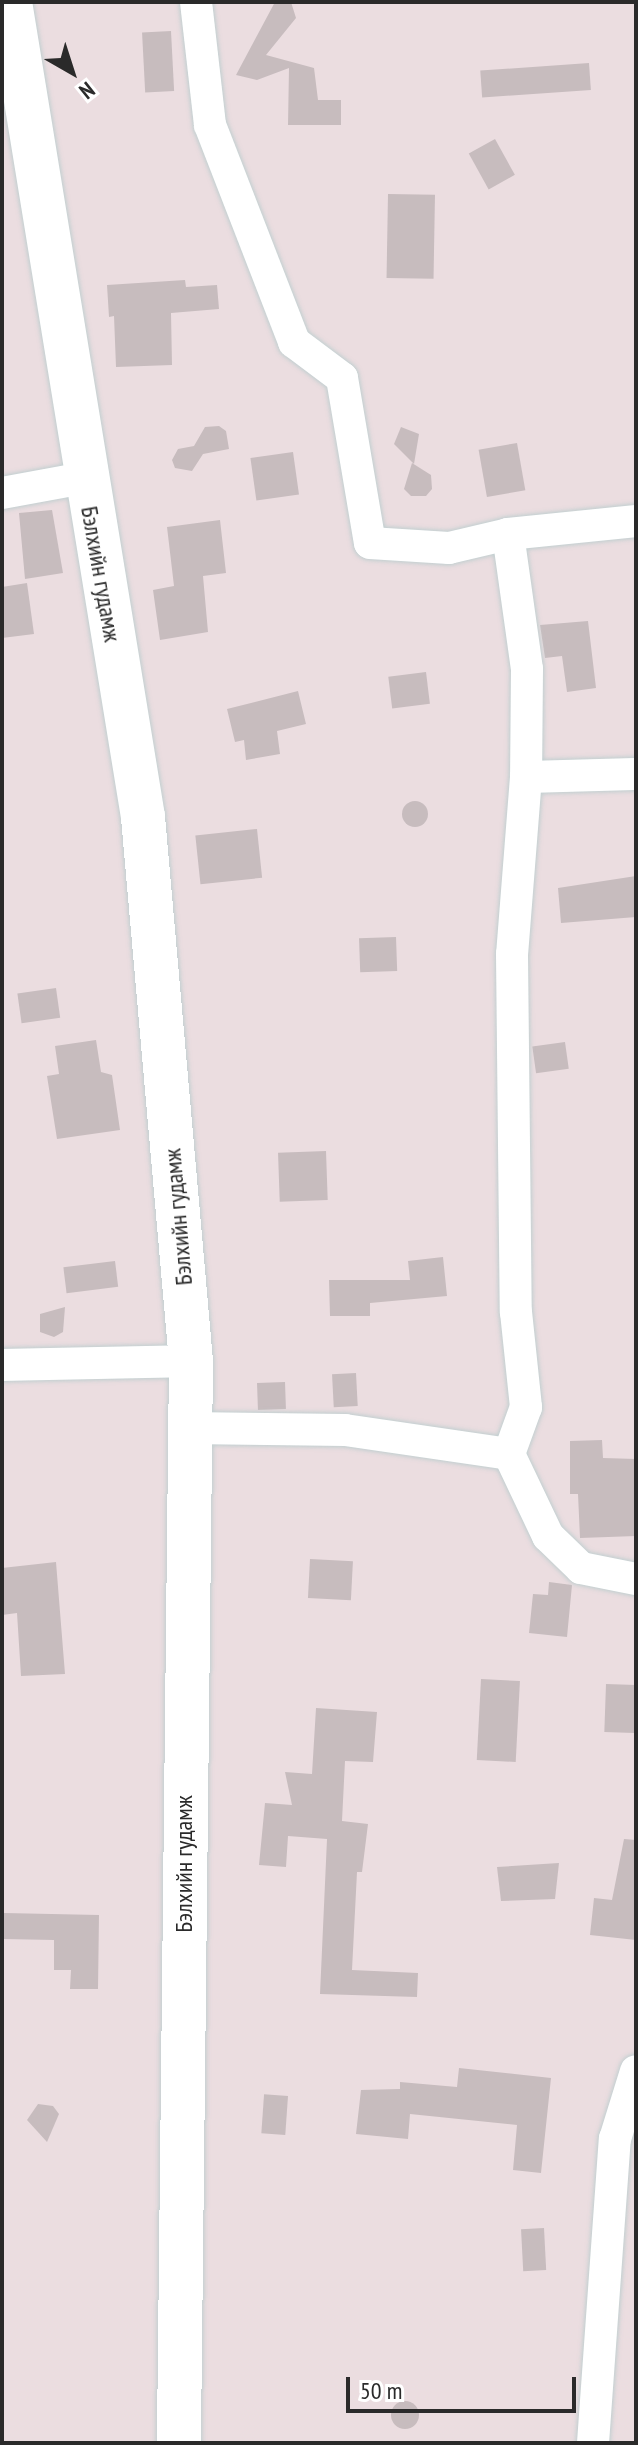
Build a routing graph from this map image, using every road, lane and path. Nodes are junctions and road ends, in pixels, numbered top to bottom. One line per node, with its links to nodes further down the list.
1 (10, 2): 3 (main road, Бэлхийн гудамж)
2 (196, 2): 6 (street)
3 (84, 478): 4 (street); 9 (main road, Бэлхийн гудамж)
4 (2, 493)
5 (636, 521): 6 (street)
6 (508, 534): 8 (street)
7 (636, 774): 8 (street)
8 (526, 777): 12 (street)
9 (191, 1361): 10 (street); 11 (main road, Бэлхийн гудамж)
10 (2, 1365)
11 (187, 1428): 12 (street); 15 (main road, Бэлхийн гудамж)
12 (509, 1454): 13 (street)
13 (636, 1579)
14 (636, 2071): 16 (street)
15 (179, 2443)
16 (593, 2443)

